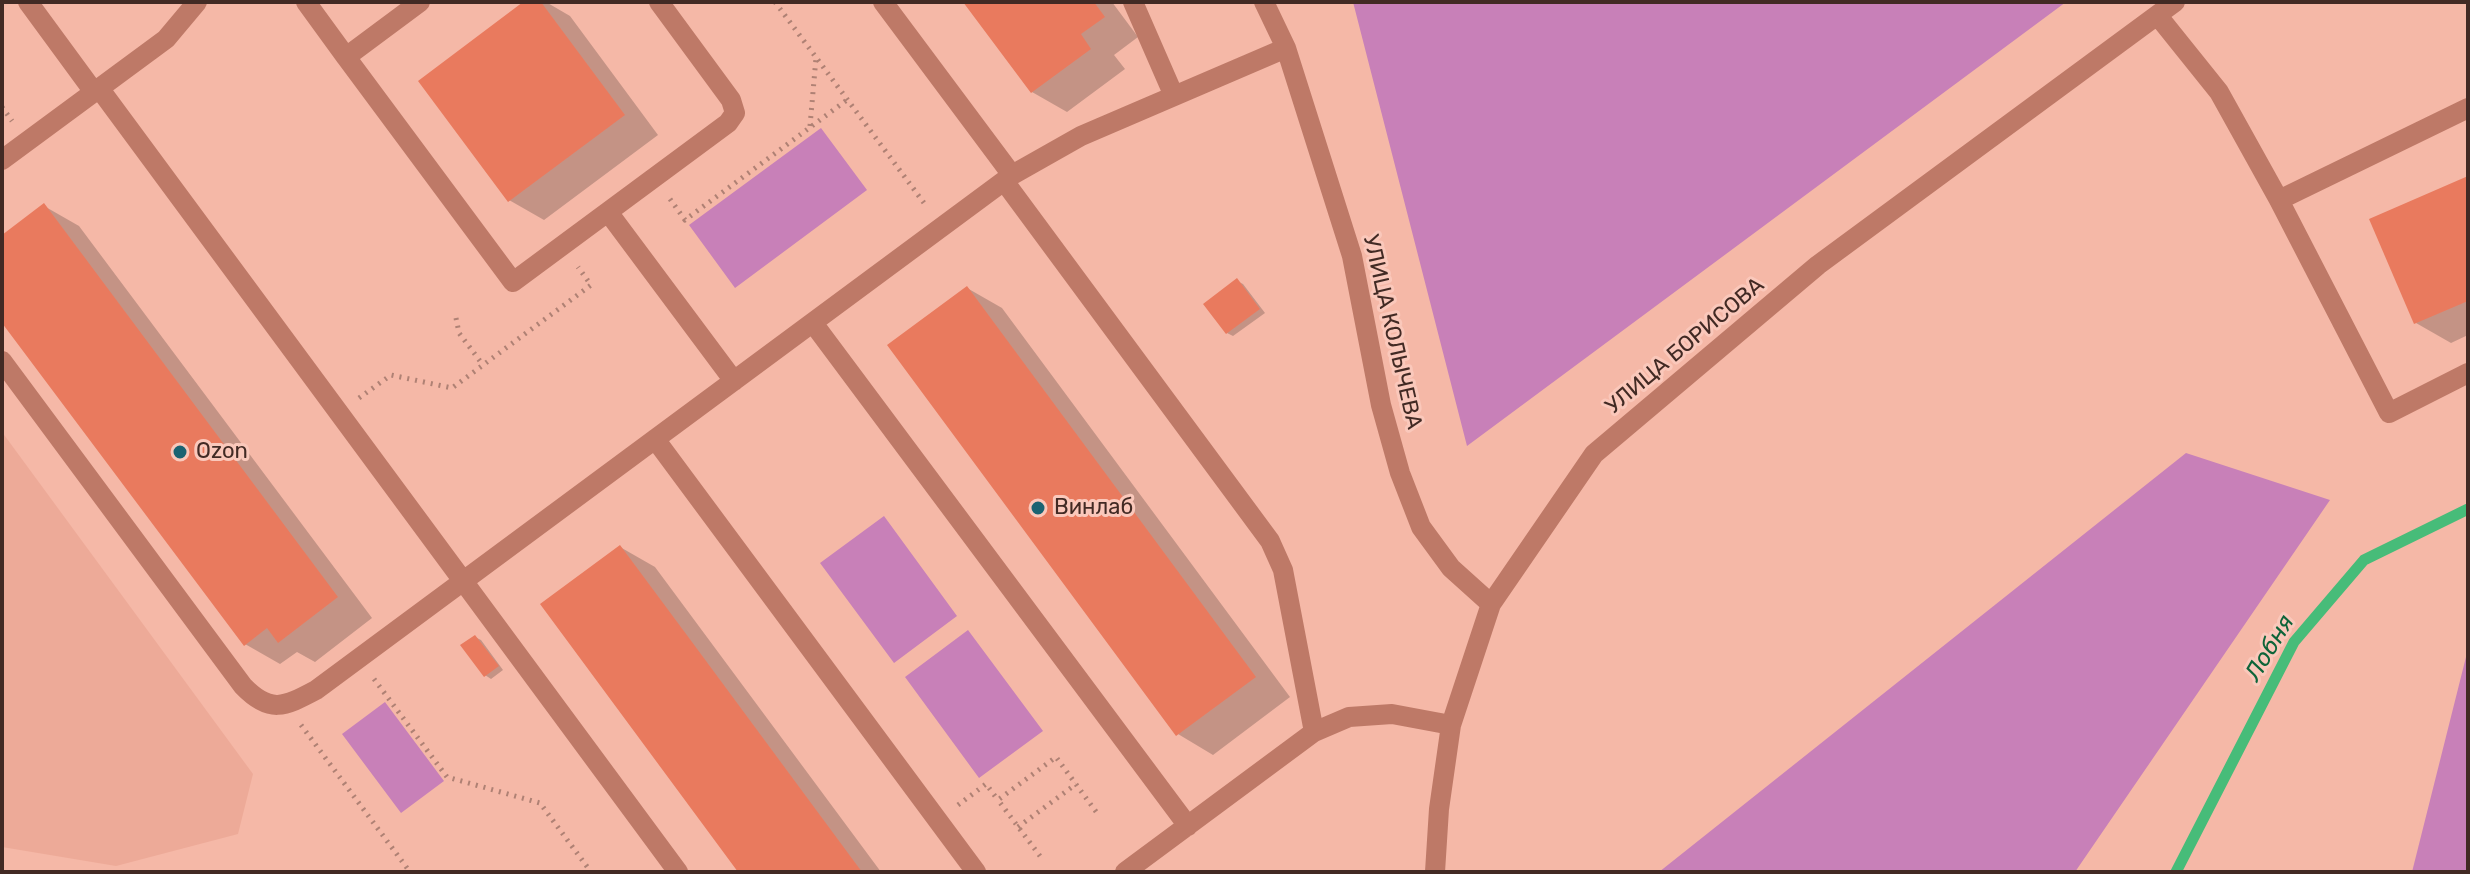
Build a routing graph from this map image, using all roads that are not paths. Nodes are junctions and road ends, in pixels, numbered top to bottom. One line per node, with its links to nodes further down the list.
1 (28, 2): 13 (street)
2 (197, 2): 13 (street)
3 (306, 2): 12 (street)
4 (420, 2): 12 (street)
5 (659, 2): 19 (street)
6 (883, 2): 17 (street)
7 (1133, 2): 14 (street)
8 (1264, 2): 11 (street, УЛИЦА КОЛЫЧЕВА)
9 (2175, 2): 10 (street, УЛИЦА БОРИСОВА)
10 (2158, 16): 18 (street); 26 (street, УЛИЦА БОРИСОВА)
11 (1286, 48): 14 (street); 26 (street, УЛИЦА КОЛЫЧЕВА)
12 (346, 57): 19 (street)
13 (96, 90): 16 (street); 25 (street)
14 (1174, 96): 17 (street)
15 (2468, 108): 18 (street)
16 (2, 160)
17 (1008, 178): 20 (street); 28 (street)
18 (2279, 200): 22 (street)
19 (608, 212): 23 (street)
20 (813, 323): 23 (street); 29 (street)
21 (2, 361): 25 (street)
22 (2468, 373)
23 (734, 381): 24 (street)
24 (655, 439): 25 (street); 31 (street)
25 (464, 581): 30 (street)
26 (1491, 604): 27 (street, УЛИЦА БОРИСОВА)
27 (1451, 725): 28 (street); 33 (street, УЛИЦА БОРИСОВА)
28 (1314, 732): 29 (street)
29 (1188, 826): 32 (street)
30 (678, 872)
31 (976, 872)
32 (1125, 872)
33 (1435, 872)

